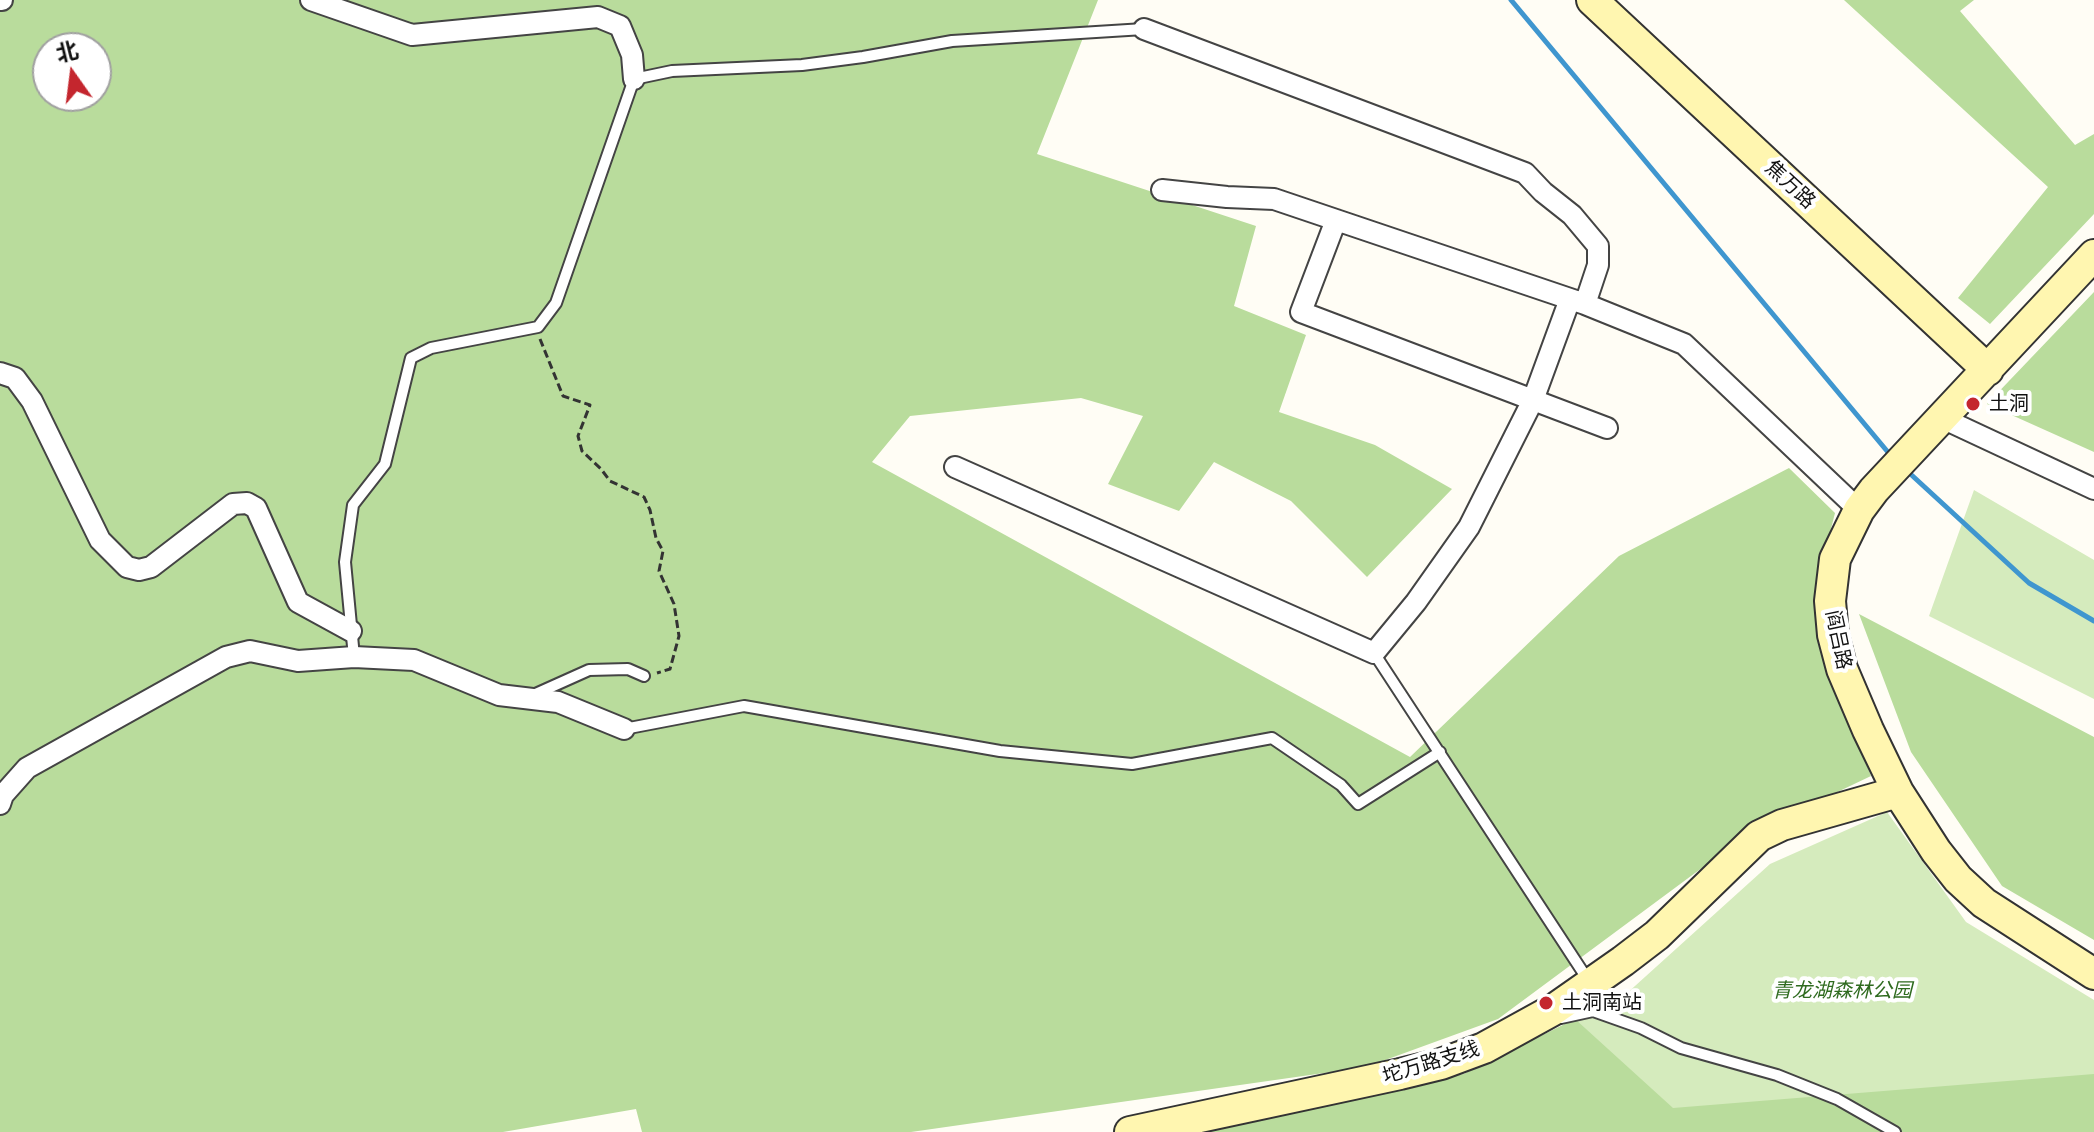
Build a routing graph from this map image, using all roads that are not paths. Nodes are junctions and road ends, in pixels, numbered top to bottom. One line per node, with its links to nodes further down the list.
1 (1592, 0): 9 (main road, 焦万路)
2 (320, 1): 4 (street)
3 (1144, 29): 4 (lane); 8 (street)
4 (634, 79): 17 (lane)
5 (1162, 190): 6 (street)
6 (1336, 220): 8 (street); 11 (street)
7 (2094, 255): 9 (main road, 阎吕路)
8 (1577, 301): 11 (street); 16 (street)
9 (1988, 370): 13 (main road, 阎吕路)
10 (0, 373): 17 (street)
11 (1533, 400): 12 (street); 18 (street)
12 (1607, 428)
13 (1933, 428): 15 (street); 16 (main road, 阎吕路)
14 (955, 467): 18 (street)
15 (2094, 489)
16 (1867, 500): 24 (main road, 阎吕路)
17 (351, 631): 19 (lane)
18 (1374, 653): 23 (lane)
19 (354, 657): 21 (street); 25 (street)
20 (644, 676): 21 (lane)
21 (526, 698): 22 (street)
22 (624, 729): 23 (lane)
23 (1440, 752): 27 (lane)
24 (1898, 792): 26 (main road, 阎吕路); 27 (main road, 坨万路支线)
25 (0, 804)
26 (2094, 974)
27 (1591, 985): 28 (main road, 坨万路支线)
28 (1527, 1025): 29 (main road, 坨万路支线); 30 (lane)
29 (1130, 1132)
30 (1895, 1132)

